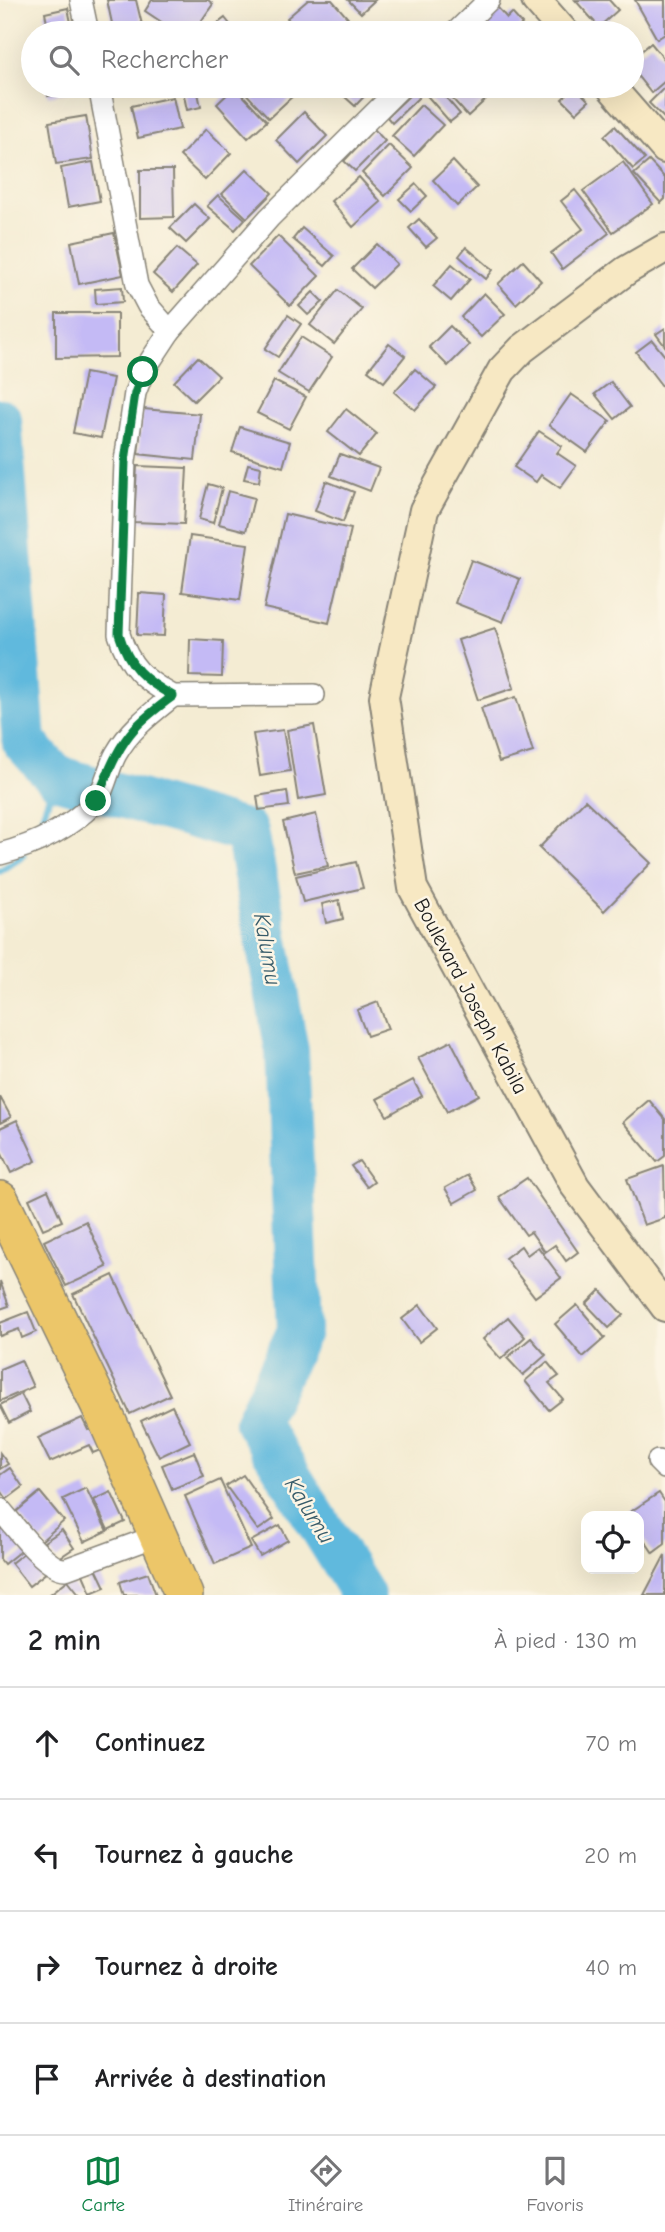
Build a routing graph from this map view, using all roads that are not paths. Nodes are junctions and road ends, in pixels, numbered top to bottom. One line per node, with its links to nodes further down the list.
1 (81, 0): 4 (street)
2 (489, 0): 5 (street)
3 (536, 0): 6 (main road)
4 (85, 21)
5 (467, 21)
6 (554, 21)
7 (101, 98): 12 (street)
8 (390, 98): 12 (street)
9 (620, 98): 10 (main road)
10 (665, 149)
11 (665, 248): 17 (main road, Boulevard Joseph Kabila)
12 (170, 331): 14 (street)
13 (314, 695): 14 (street)
14 (173, 696): 15 (street)
15 (0, 854)
16 (0, 1200): 19 (highway)
17 (665, 1307)
18 (0, 1509): 19 (street)
19 (159, 1535): 20 (highway)
20 (184, 1595)

